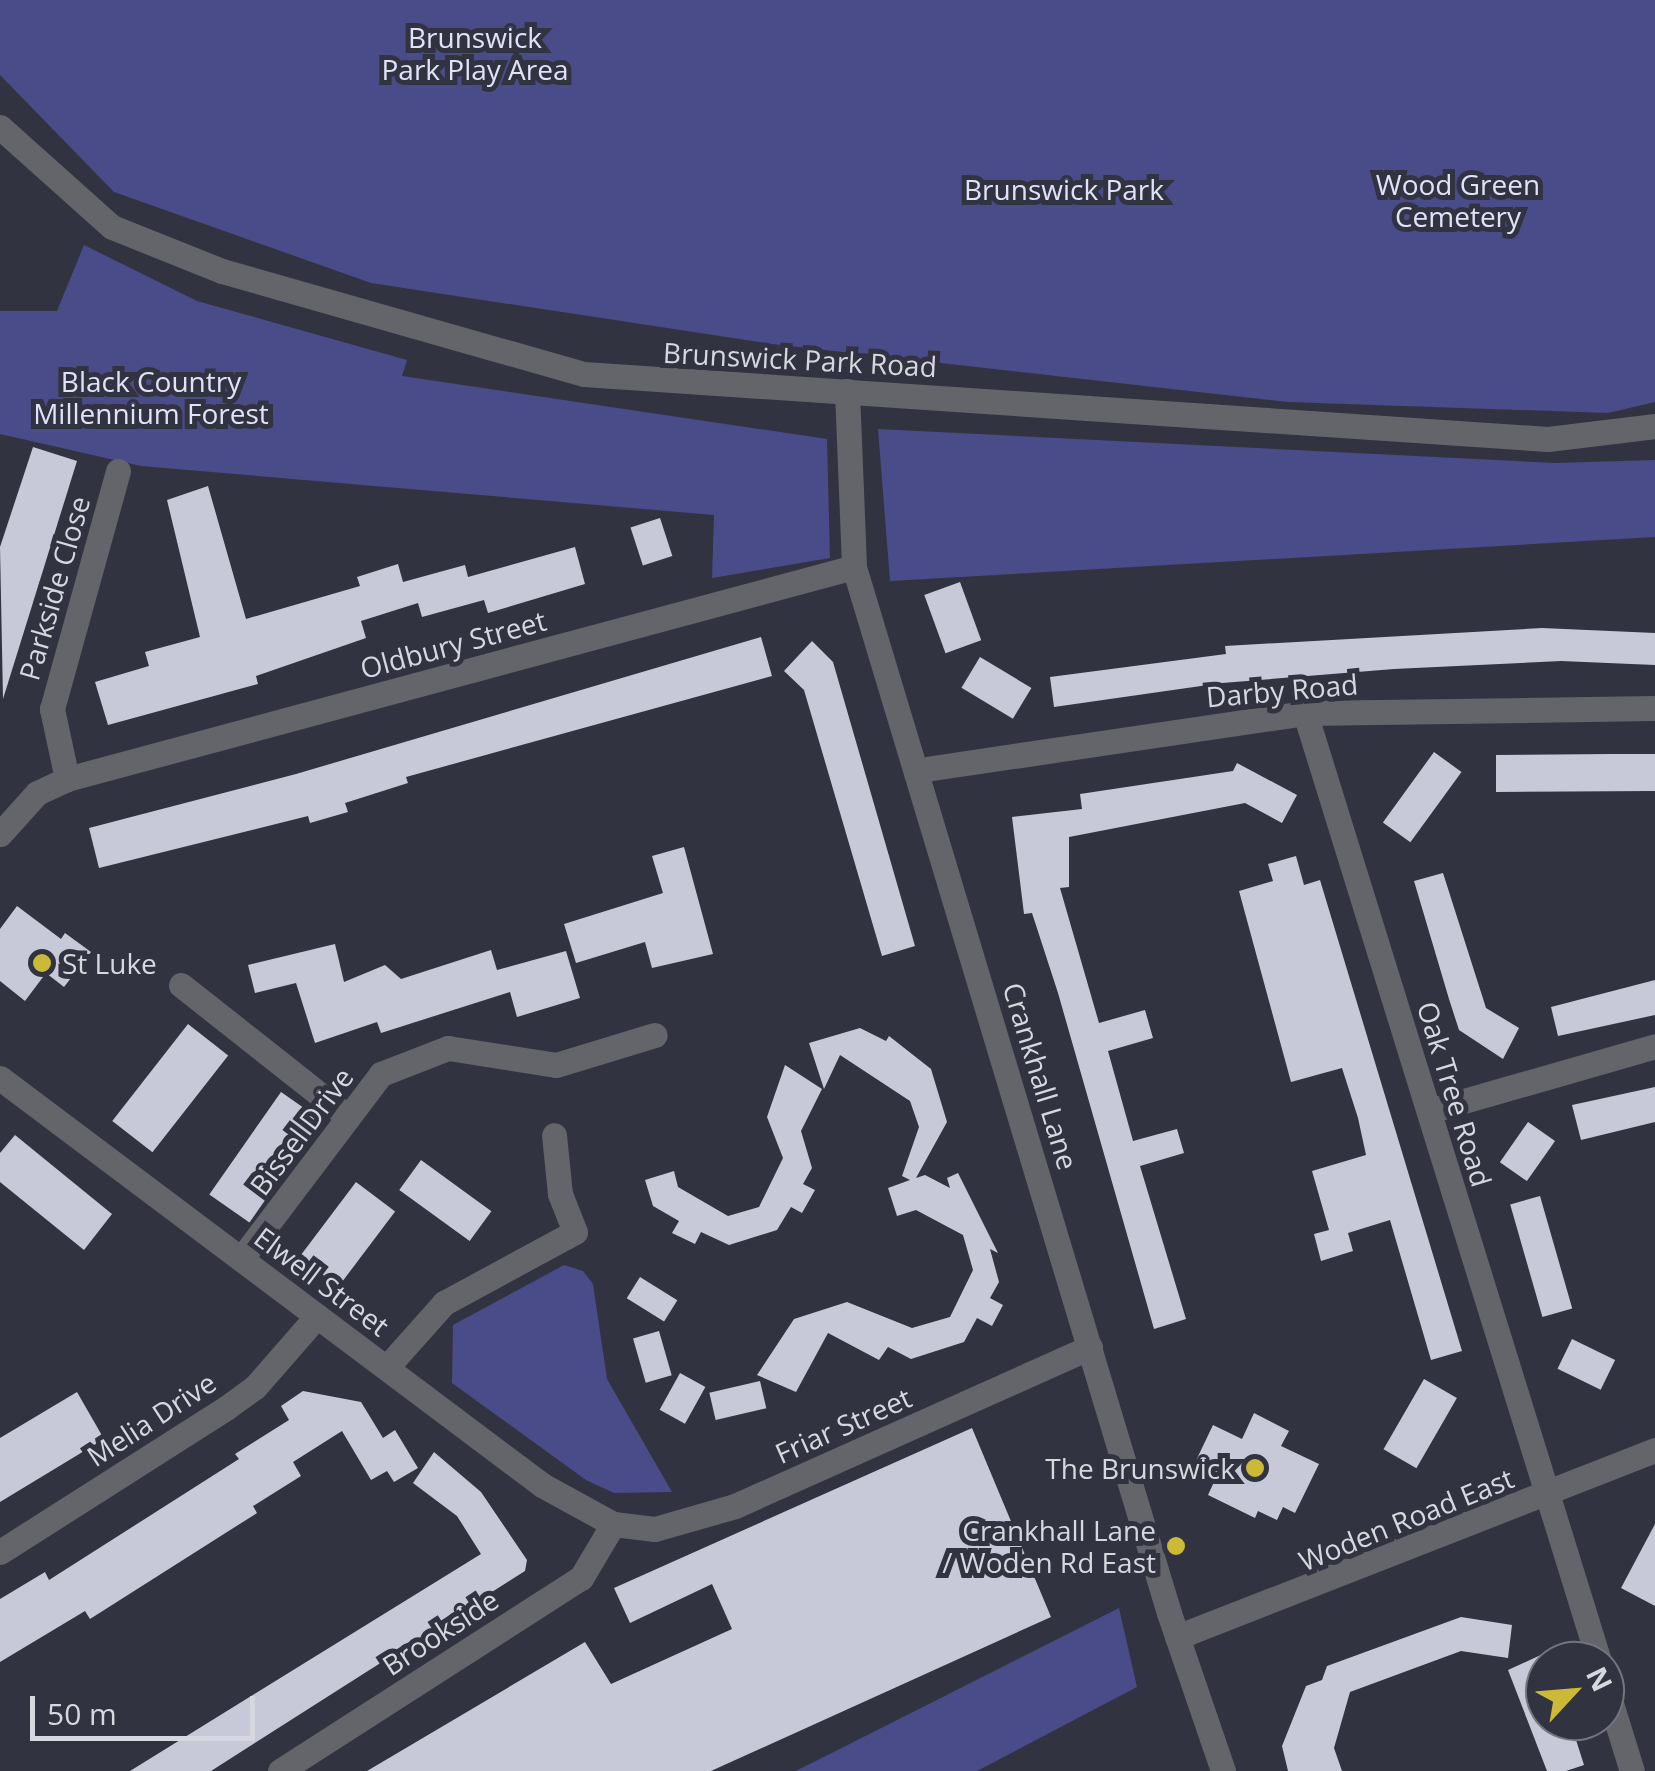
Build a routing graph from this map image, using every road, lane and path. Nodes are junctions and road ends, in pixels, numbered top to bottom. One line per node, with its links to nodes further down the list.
1 (0, 127): 2 (street, Brunswick Park Road)
2 (847, 391): 3 (street, Brunswick Park Road); 5 (street, Crankhall Lane)
3 (1655, 426)
4 (118, 471): 9 (street, Parkside Close)
5 (854, 567): 8 (street, Crankhall Lane); 9 (street, Oldbury Street)
6 (1655, 708): 7 (street, Darby Road)
7 (1305, 712): 8 (street, Darby Road); 15 (street, Oak Tree Road)
8 (918, 770): 20 (street, Crankhall Lane)
9 (67, 779): 10 (street, Oldbury Street)
10 (0, 834)
11 (181, 985): 16 (street)
12 (655, 1036): 16 (street, Bissel Drive)
13 (1655, 1046): 15 (street)
14 (0, 1078): 18 (street, Elwell Street)
15 (1429, 1111): 23 (street, Oak Tree Road)
16 (348, 1117): 18 (street, Bissel Drive)
17 (554, 1134): 21 (street)
18 (241, 1259): 19 (street, Elwell Street)
19 (318, 1316): 21 (street, Elwell Street); 25 (street, Melia Drive)
20 (1090, 1347): 24 (street, Friar Street); 26 (street, Crankhall Lane)
21 (387, 1367): 24 (street, Elwell Street)
22 (1655, 1450): 23 (street, Woden Road East)
23 (1548, 1494): 26 (street, Woden Road East); 27 (street, Oak Tree Road)
24 (613, 1524): 29 (street, Brookside)
25 (0, 1552)
26 (1178, 1637): 30 (street, Crankhall Lane)
27 (1593, 1641)
28 (1623, 1741): 31 (street)
29 (280, 1771)
30 (1223, 1771)
31 (1632, 1771)

